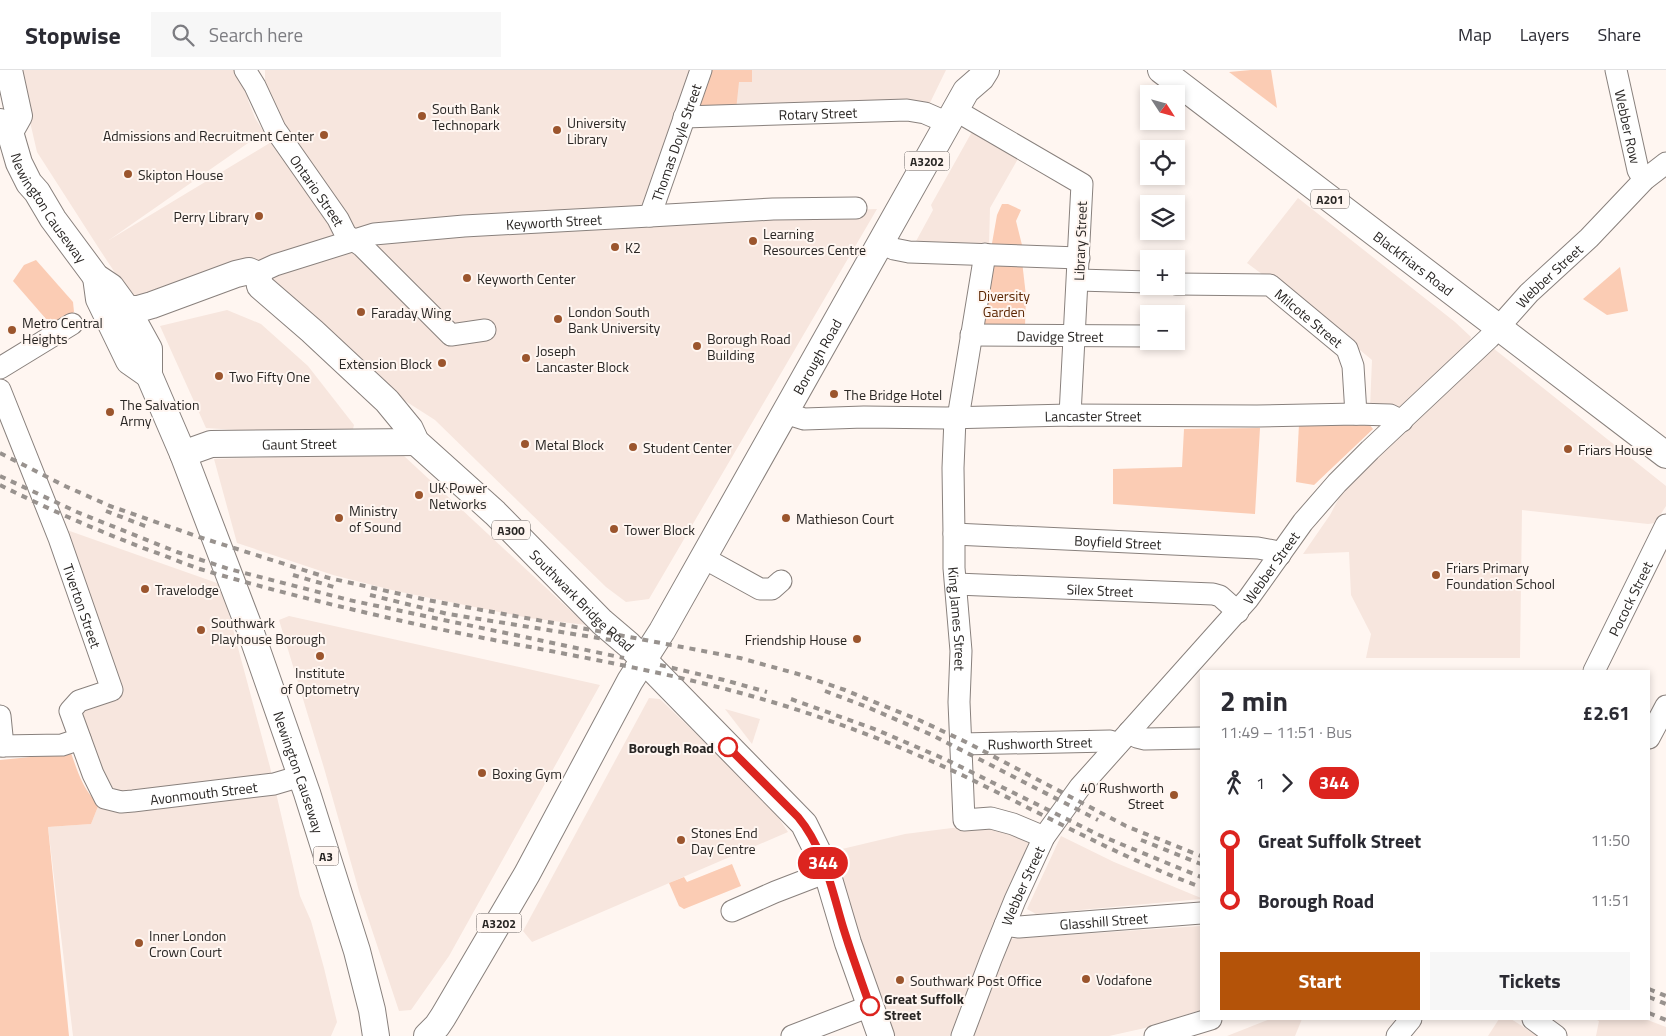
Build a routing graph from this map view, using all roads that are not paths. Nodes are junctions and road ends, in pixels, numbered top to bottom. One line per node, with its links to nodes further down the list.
1 (9, 70): 9 (main road, Newington Causeway / A3)
2 (245, 70): 14 (street, Ontario Street)
3 (702, 70): 8 (street, Thomas Doyle Street)
4 (986, 70): 7 (main road, Borough Road / A3202)
5 (1161, 70): 25 (main road, Blackfriars Road / A201)
6 (1616, 70): 11 (street, Webber Row)
7 (959, 98): 8 (street, Rotary Street); 15 (main road, Borough Road / A3202); 17 (street, Library Street)
8 (684, 117): 13 (street, Thomas Doyle Street)
9 (5, 127): 19 (main road, Newington Causeway / A3)
10 (1666, 163): 11 (street, Webber Street)
11 (1644, 180): 25 (street, Webber Street)
12 (856, 208): 13 (street, Keyworth Street)
13 (650, 216): 14 (street, Keyworth Street)
14 (353, 240): 18 (street, Keyworth Street); 26 (street, Ontario Street)
15 (880, 244): 16 (street); 33 (main road, Borough Road / A3202)
16 (985, 254): 17 (street); 27 (street, King James Street)
17 (1079, 258): 20 (street, Library Street)
18 (258, 275): 23 (main road); 38 (main road, Southwark Bridge Road / A300)
19 (96, 277): 23 (main road, Newington Causeway / A3); 31 (main road, Newington Causeway / A3)
20 (1078, 280): 21 (street); 28 (street, Library Street)
21 (1140, 282)
22 (1185, 284): 34 (street, Milcote Street)
23 (127, 309): 31 (main road, Newington Causeway / A3)
24 (72, 324): 30 (street)
25 (1499, 328): 37 (street, Webber Street); 39 (main road, Blackfriars Road / A201)
26 (485, 330)
27 (971, 335): 28 (street, Davidge Street); 36 (street, King James Street)
28 (1075, 336): 29 (street, Davidge Street); 35 (street, Library Street)
29 (1140, 336)
30 (0, 368)
31 (148, 375): 40 (main road, Newington Causeway / A3)
32 (0, 390): 55 (street, Tiverton Street)
33 (785, 413): 36 (street, Lancaster Street); 44 (main road, Borough Road / A3202)
34 (1356, 414): 35 (street, Lancaster Street); 37 (street, Lancaster Street)
35 (1070, 415): 36 (street, Lancaster Street)
36 (957, 418): 42 (street, King James Street)
37 (1402, 422): 43 (street, Webber Street)
38 (416, 442): 40 (main road, Gaunt Street); 48 (main road, Southwark Bridge Road / A300)
39 (1666, 453)
40 (183, 454): 58 (main road, Newington Causeway / A3)
41 (1666, 525): 49 (street, Pocock Street)
42 (954, 534): 43 (street, Boyfield Street); 46 (street, King James Street)
43 (1280, 555): 47 (street, Webber Street)
44 (702, 557): 45 (street); 48 (main road, Borough Road / A3202)
45 (781, 581)
46 (956, 584): 47 (street, Silex Street); 56 (street, King James Street)
47 (1238, 612): 53 (street, Webber Street)
48 (643, 660): 61 (main road, Southwark Bridge Road / A300); 70 (main road, Borough Road / A3202)
49 (1594, 670)
50 (1666, 706): 52 (street)
51 (0, 716): 57 (street)
52 (1650, 736)
53 (1123, 738): 54 (street, Rushworth Street); 56 (street, Rushworth Street); 60 (street, Webber Street)
54 (1200, 738)
55 (80, 739): 57 (street); 59 (street, Tiverton Street)
56 (961, 744): 60 (street, King James Street)
57 (1, 746)
58 (301, 776): 59 (street, Avonmouth Street); 69 (main road, Newington Causeway / A3)
59 (105, 798)
60 (1044, 836): 64 (street, Webber Street)
61 (826, 869): 62 (street); 65 (main road, Southwark Bridge Road / A300)
62 (732, 912)
63 (1200, 913): 64 (street, Glasshill Street)
64 (1005, 925): 73 (street, Webber Street)
65 (870, 1006): 71 (street); 72 (main road, Southwark Bridge Road / A300)
66 (1208, 1020): 74 (street)
67 (1410, 1020): 75 (street)
68 (1534, 1020): 76 (street)
69 (376, 1036)
70 (426, 1036)
71 (792, 1036)
72 (882, 1036)
73 (962, 1036)
74 (1155, 1036)
75 (1397, 1036)
76 (1556, 1036)

